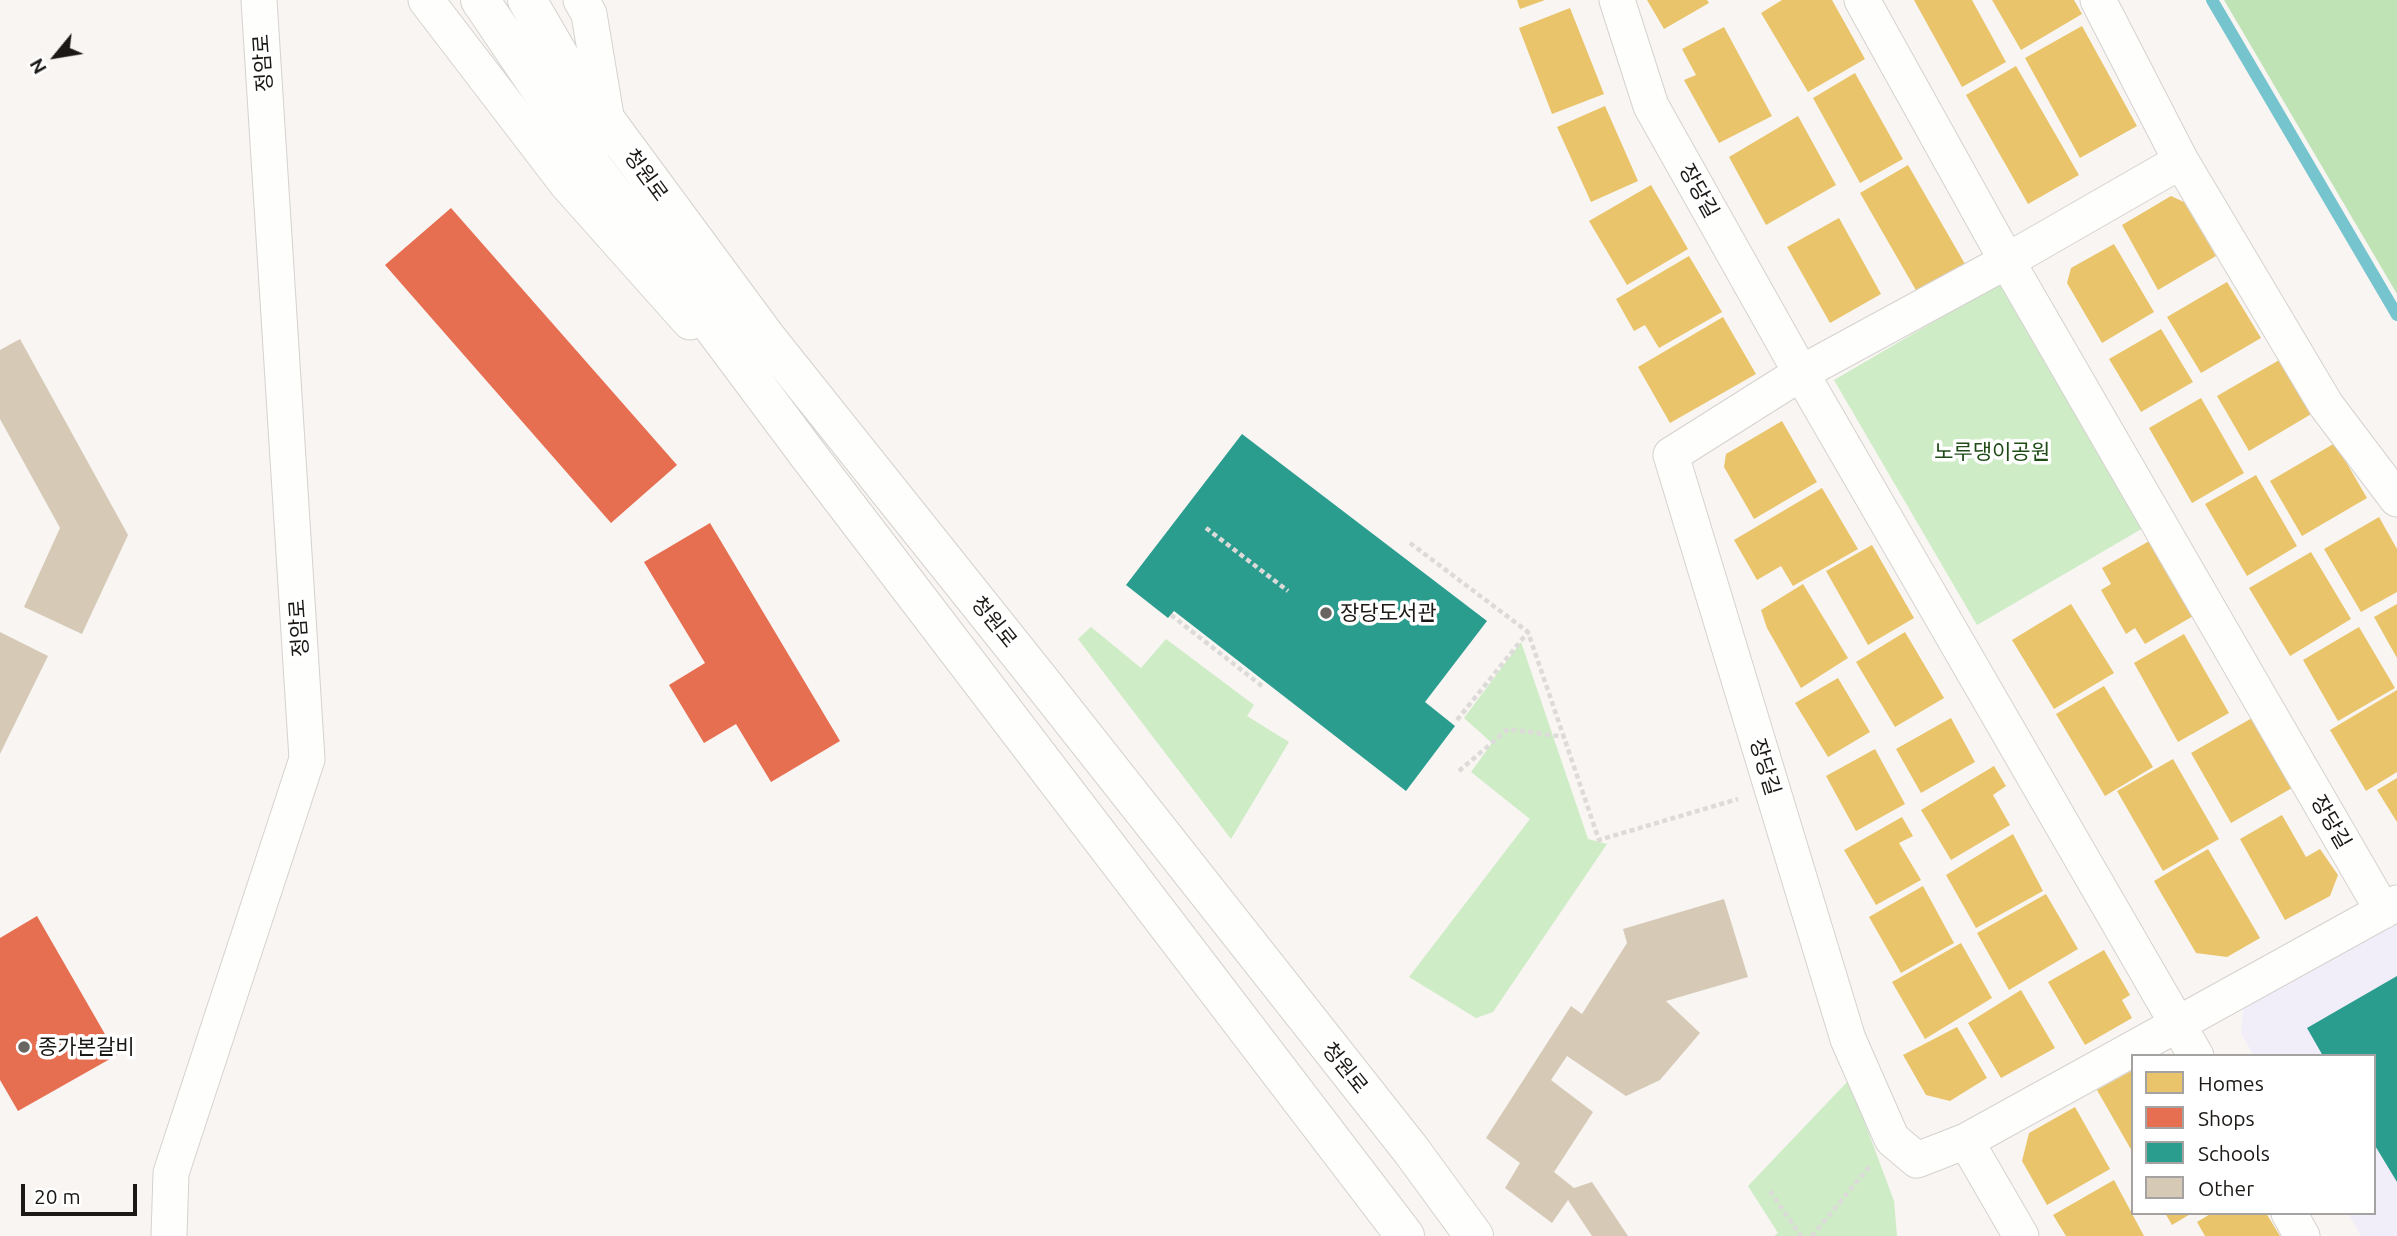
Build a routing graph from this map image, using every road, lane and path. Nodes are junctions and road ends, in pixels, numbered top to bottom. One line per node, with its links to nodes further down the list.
1 (259, 0): 32 (street, 정암로)
2 (426, 0): 13 (street)
3 (480, 0): 13 (main road, 청원로)
4 (527, 0): 9 (main road, 청원로)
5 (581, 0): 9 (street)
6 (1617, 0): 12 (street, 장당길)
7 (1862, 0): 11 (street, 장당길)
8 (2098, 0): 10 (street)
9 (607, 122): 34 (main road, 청원로)
10 (2180, 161): 11 (street, 장당길); 14 (street)
11 (2007, 261): 12 (street, 장당길); 25 (street, 장당길)
12 (1801, 373): 24 (street, 장당길); 26 (street, 장당길)
13 (810, 456): 33 (main road, 청원로)
14 (2397, 499)
15 (1206, 528): 17 (path)
16 (1410, 543): 19 (path)
17 (1288, 591)
18 (1171, 615): 20 (path)
19 (1528, 632): 21 (path); 22 (path)
20 (1262, 686)
21 (1457, 720)
22 (1565, 737): 23 (path); 24 (path)
23 (1459, 771)
24 (1772, 789): 28 (street, 장당길)
25 (2390, 907): 26 (street, 장당길)
26 (2178, 1024): 27 (street, 장당길); 29 (street, 장당길)
27 (2195, 1054)
28 (1892, 1139): 29 (street, 장당길); 36 (path)
29 (1966, 1141): 37 (street)
30 (1770, 1191): 35 (path)
31 (2290, 1215): 38 (street)
32 (169, 1236)
33 (1405, 1236)
34 (1474, 1236)
35 (1801, 1236)
36 (1812, 1236)
37 (2021, 1236)
38 (2302, 1236)

